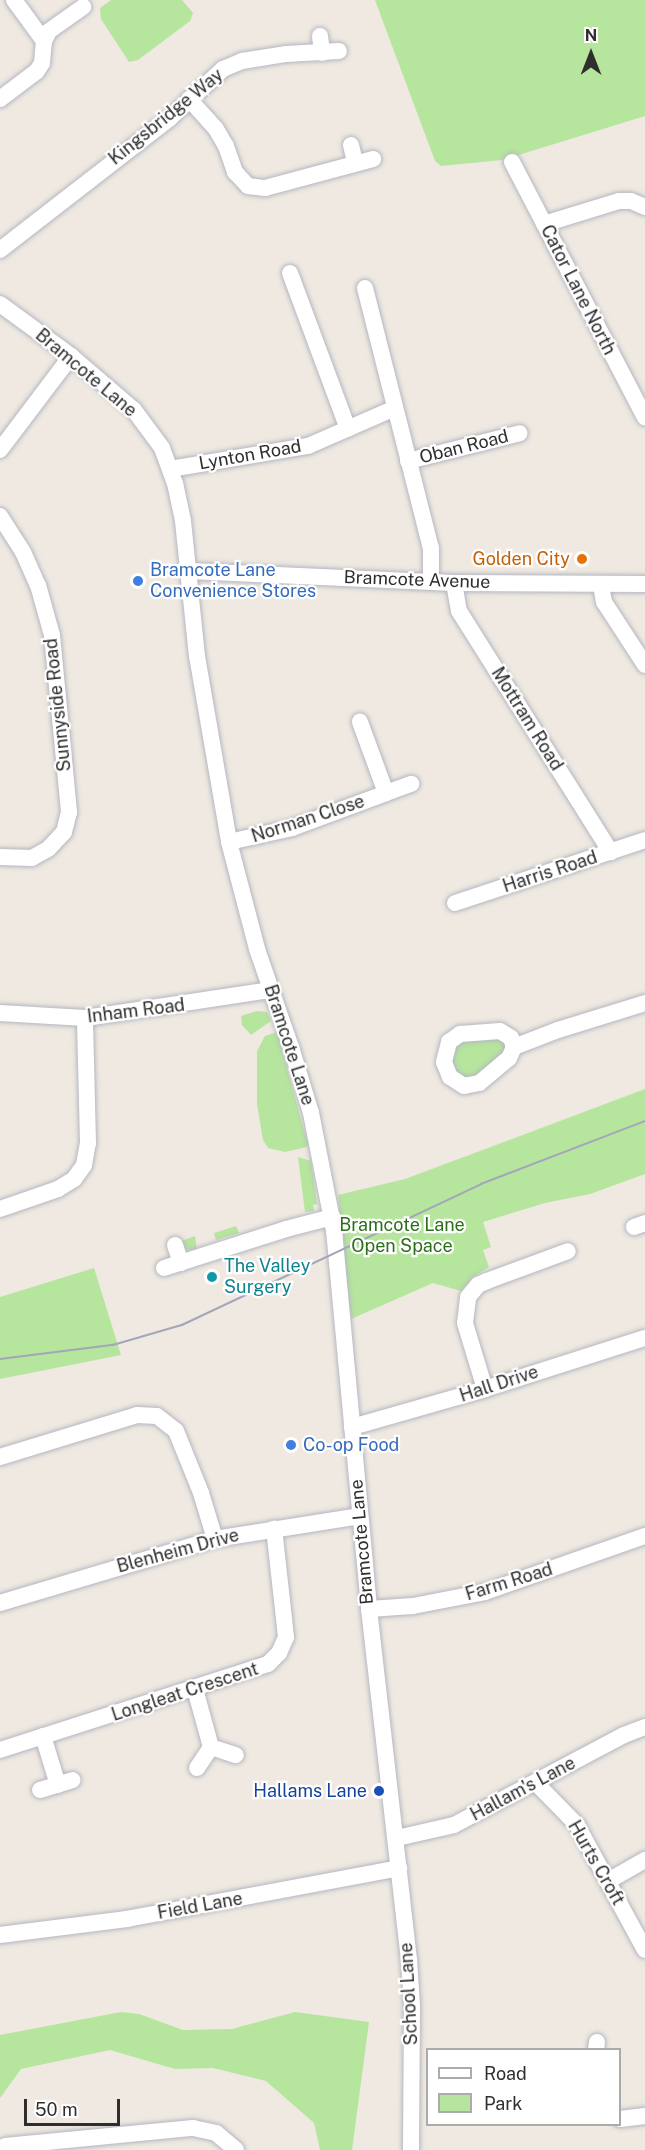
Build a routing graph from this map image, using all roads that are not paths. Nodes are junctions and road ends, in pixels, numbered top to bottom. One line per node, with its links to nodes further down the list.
1 (14, 0): 3 (street)
2 (83, 7): 3 (street)
3 (44, 41): 5 (street)
4 (339, 51): 6 (street, Kingsbridge Way)
5 (0, 99)
6 (189, 99): 9 (street); 13 (street, Kingsbridge Way)
7 (351, 145): 9 (street)
8 (373, 159): 9 (street)
9 (355, 162)
10 (512, 162): 12 (street, Cator Lane North)
11 (645, 207): 12 (street)
12 (544, 224): 19 (street, Cator Lane North)
13 (0, 249)
14 (290, 273): 20 (street)
15 (364, 288): 18 (street)
16 (0, 303): 17 (street, Bramcote Lane)
17 (71, 356): 22 (street); 24 (street, Bramcote Lane)
18 (395, 408): 20 (street, Lynton Road); 23 (street)
19 (645, 417)
20 (348, 429): 24 (street, Lynton Road)
21 (520, 433): 23 (street, Oban Road)
22 (0, 450)
23 (408, 461): 27 (street)
24 (170, 469): 26 (street, Bramcote Lane)
25 (0, 516): 38 (street, Sunnyside Road)
26 (189, 571): 27 (street, Bramcote Avenue); 36 (street, Bramcote Lane)
27 (432, 581): 28 (street, Bramcote Avenue)
28 (454, 583): 29 (street, Bramcote Avenue); 37 (street, Mottram Road)
29 (601, 584): 30 (street, Bramcote Avenue); 31 (street)
30 (645, 584)
31 (645, 665)
32 (360, 722): 34 (street, Norman Close)
33 (411, 784): 34 (street, Norman Close)
34 (386, 793): 36 (street, Norman Close)
35 (645, 840): 37 (street, Harris Road)
36 (229, 842): 40 (street, Bramcote Lane)
37 (611, 852): 39 (street, Harris Road)
38 (0, 857)
39 (455, 903)
40 (271, 990): 43 (street, Inham Road); 46 (street, Bramcote Lane)
41 (645, 1004): 44 (street)
42 (0, 1013): 43 (street, Inham Road)
43 (85, 1018): 45 (street)
44 (514, 1047)
45 (0, 1209)
46 (332, 1217): 49 (street); 53 (street, Bramcote Lane)
47 (175, 1245): 49 (street)
48 (568, 1251): 52 (street)
49 (181, 1263): 50 (street)
50 (164, 1268)
51 (645, 1338): 52 (street, Hall Drive)
52 (485, 1389): 53 (street, Hall Drive)
53 (352, 1426): 55 (street, Bramcote Lane)
54 (0, 1457): 58 (street)
55 (360, 1516): 56 (street, Blenheim Drive); 60 (street, Bramcote Lane)
56 (274, 1529): 58 (street, Blenheim Drive); 61 (street, Longleat Crescent)
57 (645, 1536): 60 (street, Farm Road)
58 (215, 1539): 59 (street, Blenheim Drive)
59 (0, 1603)
60 (369, 1609): 70 (street, Bramcote Lane)
61 (195, 1689): 63 (street, Longleat Crescent); 64 (street)
62 (645, 1727): 68 (street, Hallam's Lane)
63 (43, 1736): 65 (street, Longleat Crescent); 69 (street)
64 (211, 1747): 66 (street); 67 (street)
65 (0, 1750)
66 (236, 1755)
67 (197, 1768)
68 (536, 1783): 70 (street, Hallam's Lane); 73 (street, Hurts Croft)
69 (40, 1790)
70 (397, 1838): 72 (street, School Lane)
71 (645, 1860): 73 (street)
72 (399, 1868): 74 (street, Field Lane); 81 (street, School Lane)
73 (608, 1881): 75 (street, Hurts Croft)
74 (0, 1935)
75 (645, 1950)
76 (645, 2116): 77 (street)
77 (621, 2119)
78 (84, 2144): 79 (street); 80 (street)
79 (5, 2146)
80 (236, 2150)
81 (411, 2150)

